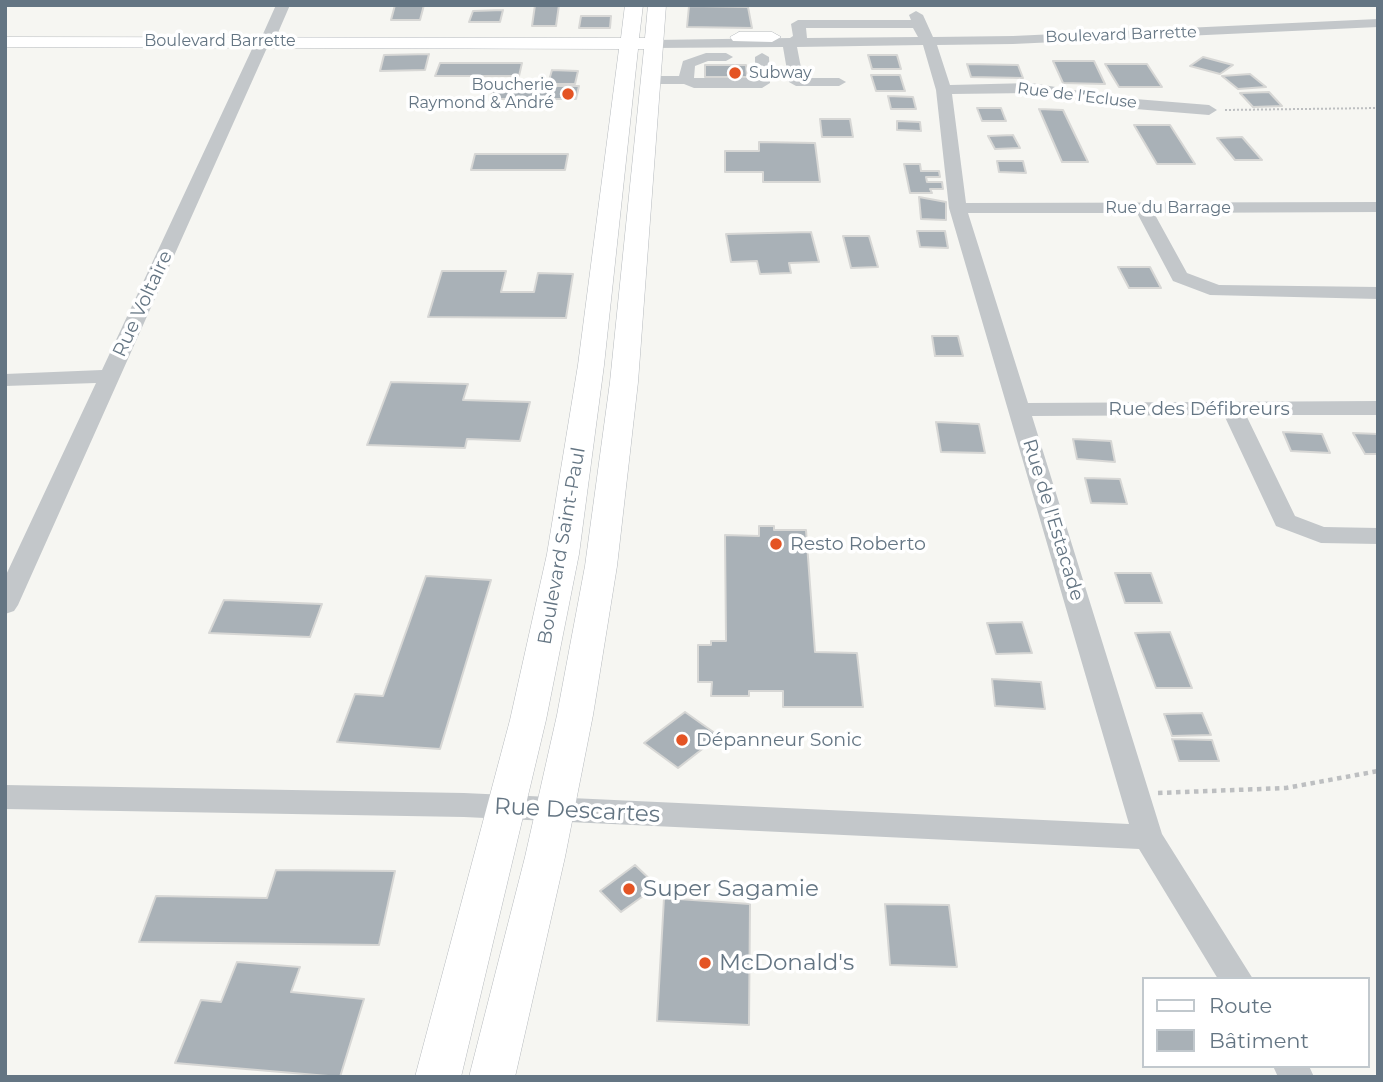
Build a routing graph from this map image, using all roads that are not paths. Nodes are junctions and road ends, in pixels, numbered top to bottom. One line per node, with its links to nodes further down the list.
1 (283, 5): 10 (street, Rue Voltaire)
2 (634, 5): 8 (main road, Boulevard Saint-Paul)
3 (657, 5): 9 (main road, Boulevard Saint-Paul)
4 (1378, 23): 5 (street, Boulevard Barrette)
5 (921, 26): 12 (street, Boulevard Barrette); 12 (street); 16 (street, Rue de l'Estacade)
6 (739, 37): 7 (main road, Boulevard Barrette); 9 (street, Boulevard Barrette)
7 (772, 37): 12 (street, Boulevard Barrette)
8 (630, 40): 9 (main road, Boulevard Barrette); 10 (main road, Boulevard Barrette); 30 (main road, Boulevard Saint-Paul)
9 (654, 40): 12 (street, Boulevard Barrette); 14 (main road, Boulevard Saint-Paul)
10 (265, 41): 11 (main road, Boulevard Barrette); 22 (street, Rue Voltaire)
11 (5, 42)
12 (794, 46): 13 (street); 15 (street)
13 (762, 57): 14 (street); 14 (street)
14 (669, 80): 31 (main road, Boulevard Saint-Paul)
15 (839, 82)
16 (944, 90): 17 (street, Rue de l'Ecluse); 19 (street, Rue de l'Estacade)
17 (1209, 110)
18 (1378, 207): 20 (street, Rue du Barrage)
19 (958, 208): 20 (street, Rue du Barrage); 26 (street, Rue de l'Estacade)
20 (1143, 208): 21 (street)
21 (1378, 293)
22 (110, 376): 23 (street); 28 (street, Rue Voltaire)
23 (5, 380)
24 (1378, 408): 25 (street, Rue des Défibreurs)
25 (1232, 409): 26 (street, Rue des Défibreurs); 27 (street)
26 (1020, 410): 32 (street, Rue de l'Estacade)
27 (1378, 536)
28 (5, 605)
29 (5, 797): 30 (street, Rue Descartes)
30 (507, 807): 31 (street, Rue Descartes); 34 (main road, Boulevard Saint-Paul)
31 (555, 810): 32 (street, Rue Descartes); 35 (main road, Boulevard Saint-Paul)
32 (1148, 837): 33 (street, Rue de l'Estacade)
33 (1235, 977)
34 (438, 1077)
35 (492, 1077)

